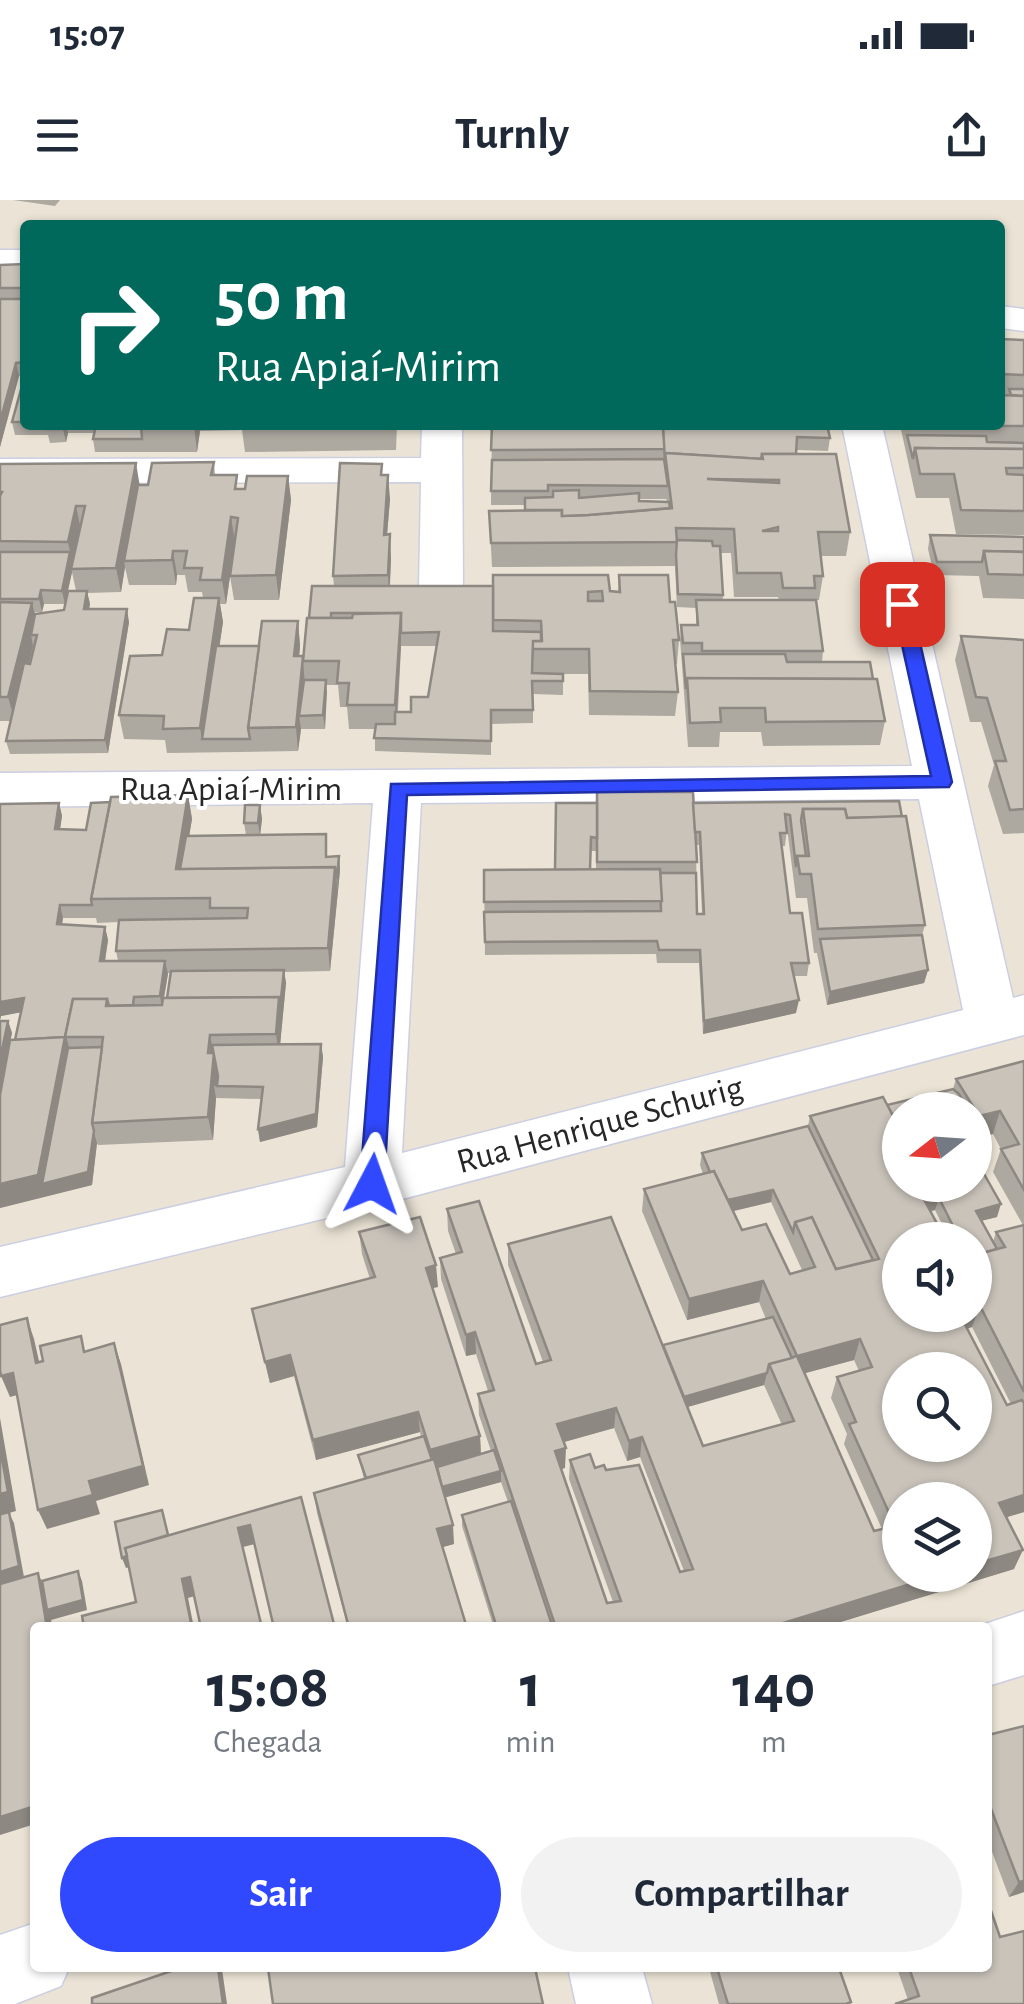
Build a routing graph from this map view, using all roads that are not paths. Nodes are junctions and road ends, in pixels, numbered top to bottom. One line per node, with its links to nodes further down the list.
1 (442, 430): 3 (street)
2 (863, 430): 6 (street)
3 (441, 470): 4 (street); 5 (street)
4 (0, 472)
5 (441, 588)
6 (942, 782): 7 (street, Rua Apiaí-Mirim); 9 (street)
7 (398, 789): 8 (street, Rua Apiaí-Mirim); 10 (street)
8 (0, 790)
9 (1008, 1019): 10 (street, Rua Henrique Schurig)
10 (372, 1184): 11 (street, Rua Henrique Schurig)
11 (0, 1272)
12 (1024, 1643): 13 (street)
13 (992, 1653)
14 (30, 1962): 15 (street)
15 (0, 1972)
16 (605, 1972): 17 (street)
17 (614, 2004)

